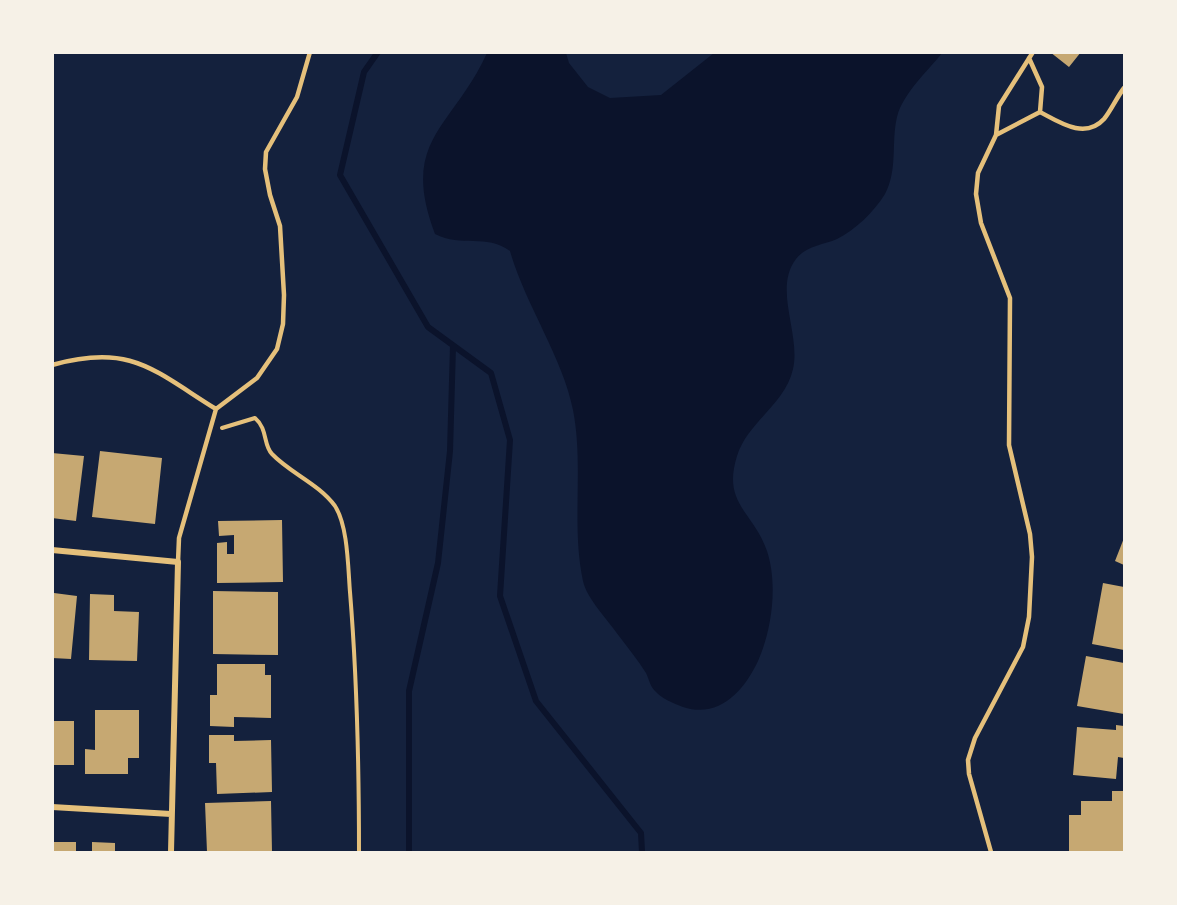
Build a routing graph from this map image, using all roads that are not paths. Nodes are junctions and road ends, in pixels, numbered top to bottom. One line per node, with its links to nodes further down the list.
1 (310, 52): 7 (lane)
2 (1031, 55): 4 (lane); 5 (lane)
3 (1125, 88): 4 (lane)
4 (1040, 112): 5 (lane)
5 (996, 135): 13 (lane)
6 (52, 365): 7 (lane)
7 (216, 409): 9 (lane)
8 (52, 550): 9 (street)
9 (178, 562): 11 (street)
10 (52, 807): 11 (street)
11 (171, 814): 12 (street)
12 (171, 852)
13 (991, 852)

